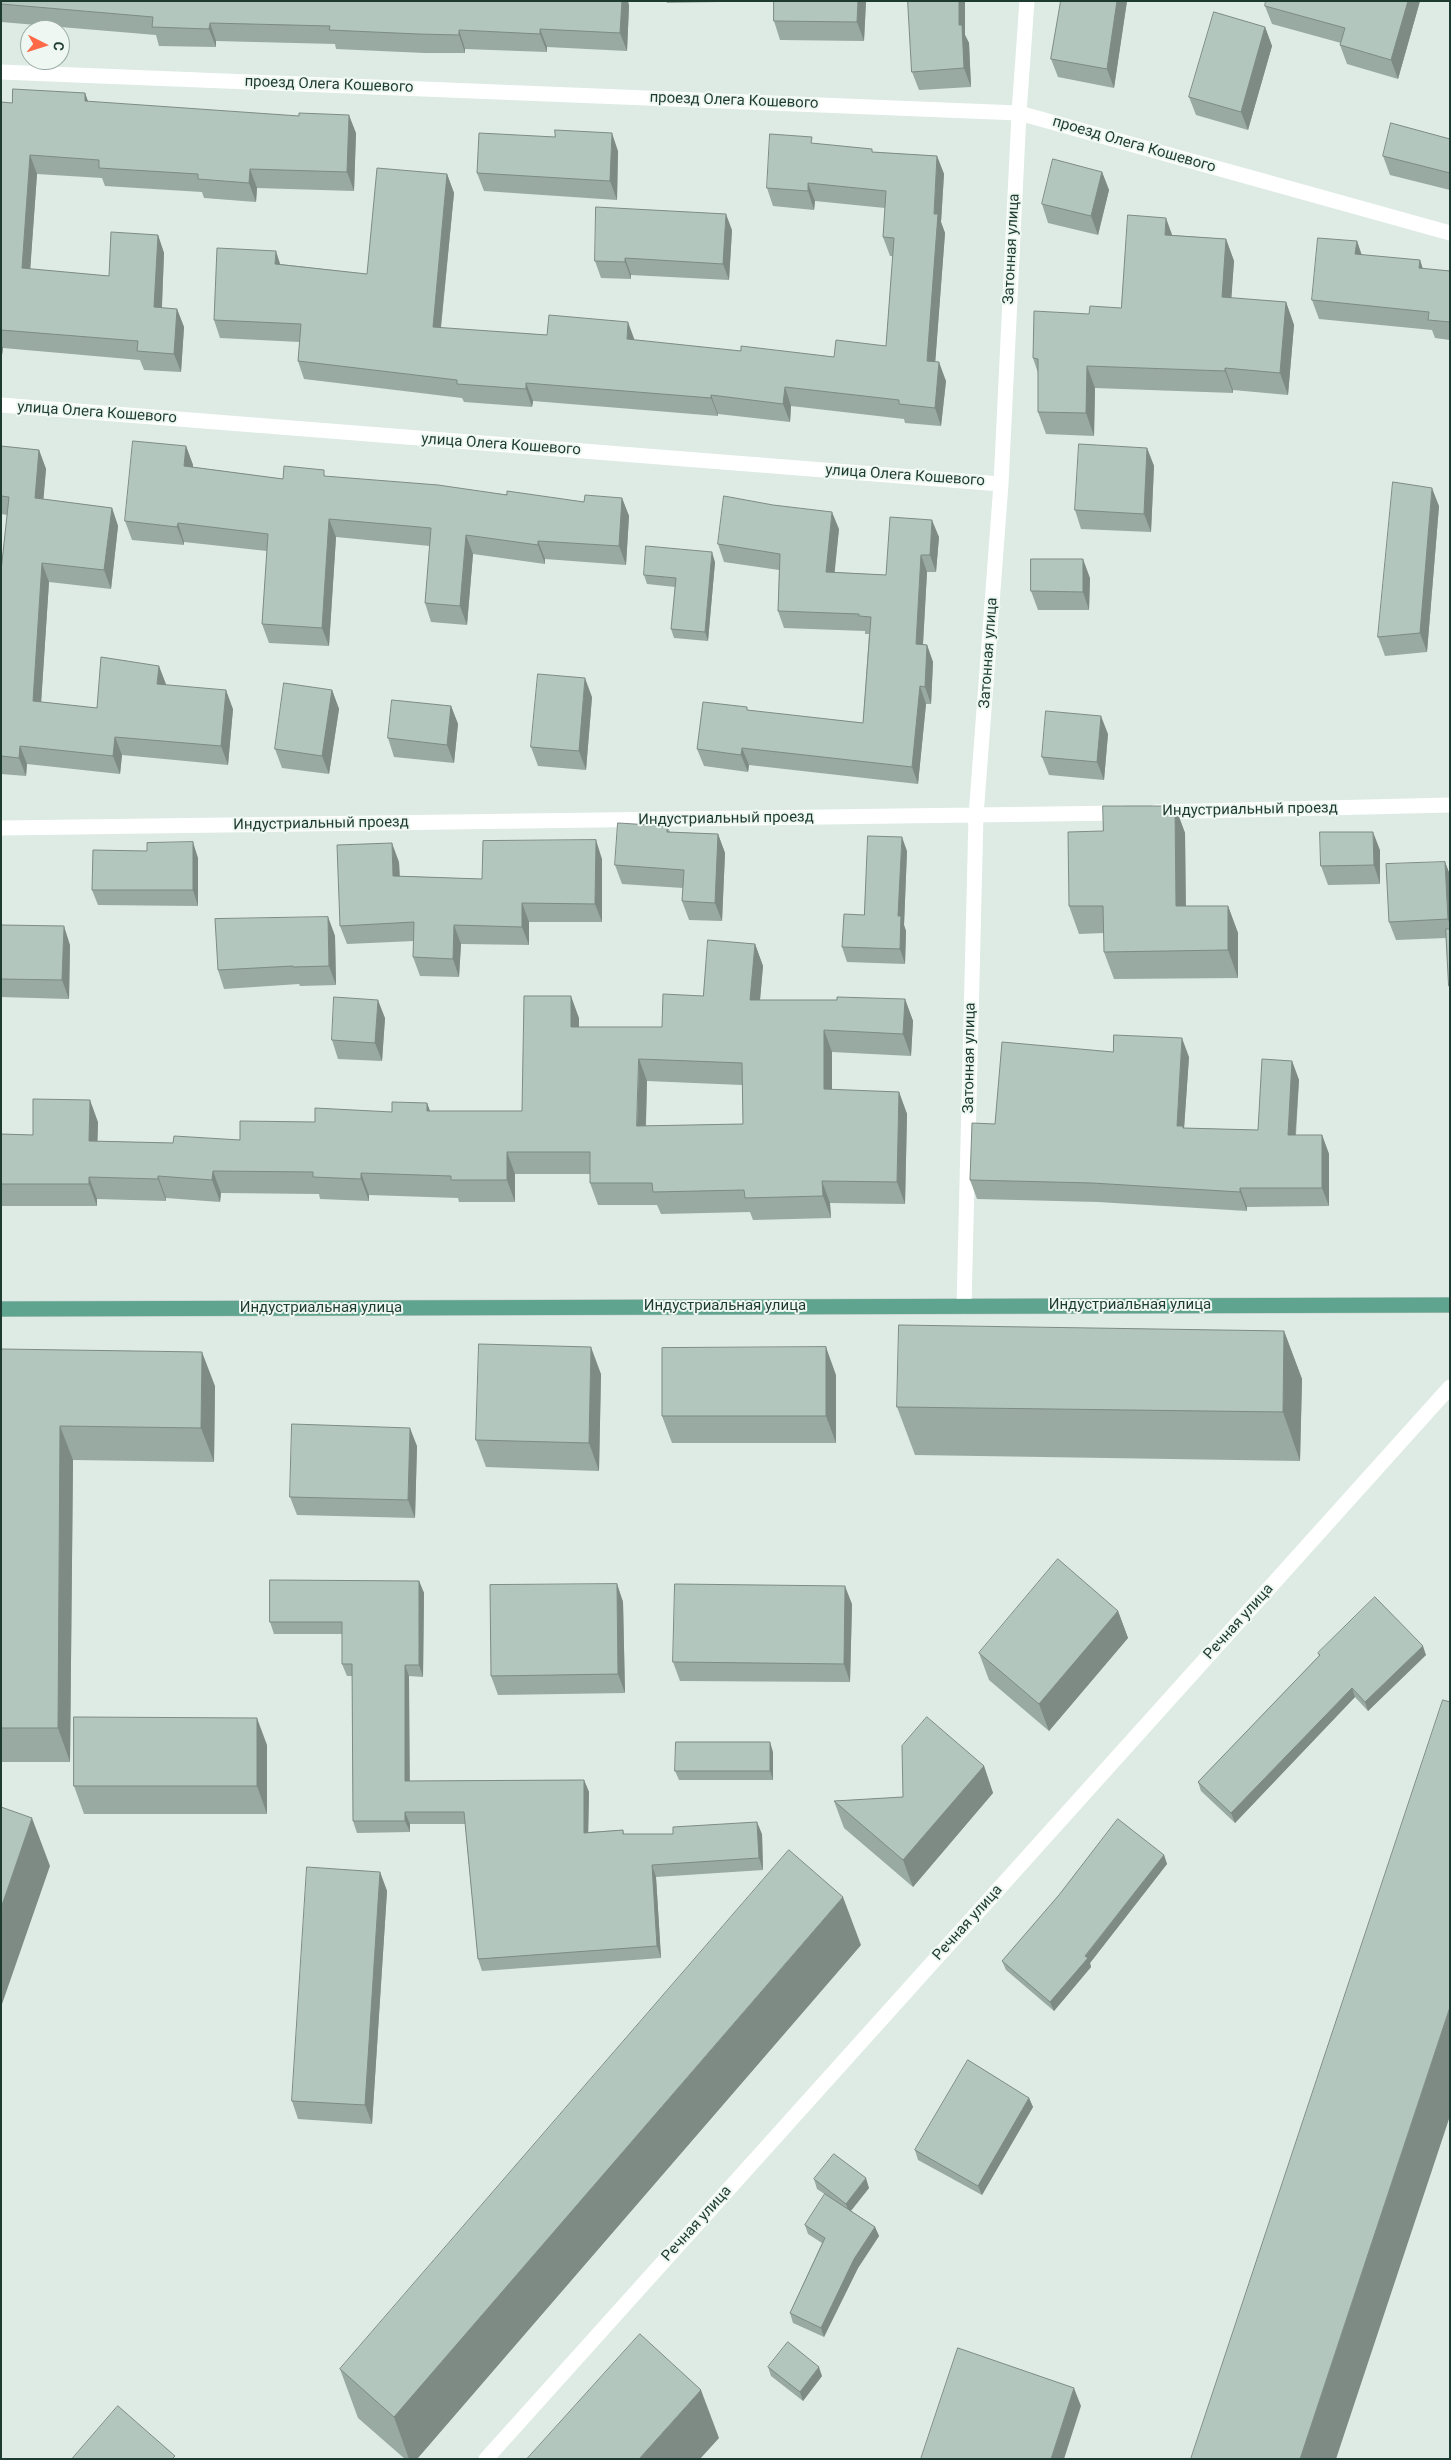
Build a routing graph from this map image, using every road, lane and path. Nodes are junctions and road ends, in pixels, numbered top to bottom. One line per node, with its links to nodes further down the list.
1 (1027, 1): 3 (street, Затонная улица)
2 (1, 72): 3 (street, проезд Олега Кошевого)
3 (1019, 113): 4 (street, проезд Олега Кошевого); 6 (street, Затонная улица)
4 (1450, 233)
5 (1, 405): 6 (street, улица Олега Кошевого)
6 (1001, 484): 8 (street, Затонная улица)
7 (1450, 805): 8 (street, Индустриальный проезд)
8 (976, 816): 9 (street, Индустриальный проезд); 11 (street, Затонная улица)
9 (1, 828)
10 (1450, 1304): 11 (main road, Индустриальная улица)
11 (964, 1306): 12 (main road, Индустриальная улица)
12 (1, 1309)
13 (1450, 1387): 14 (street, Речная улица)
14 (486, 2459)

